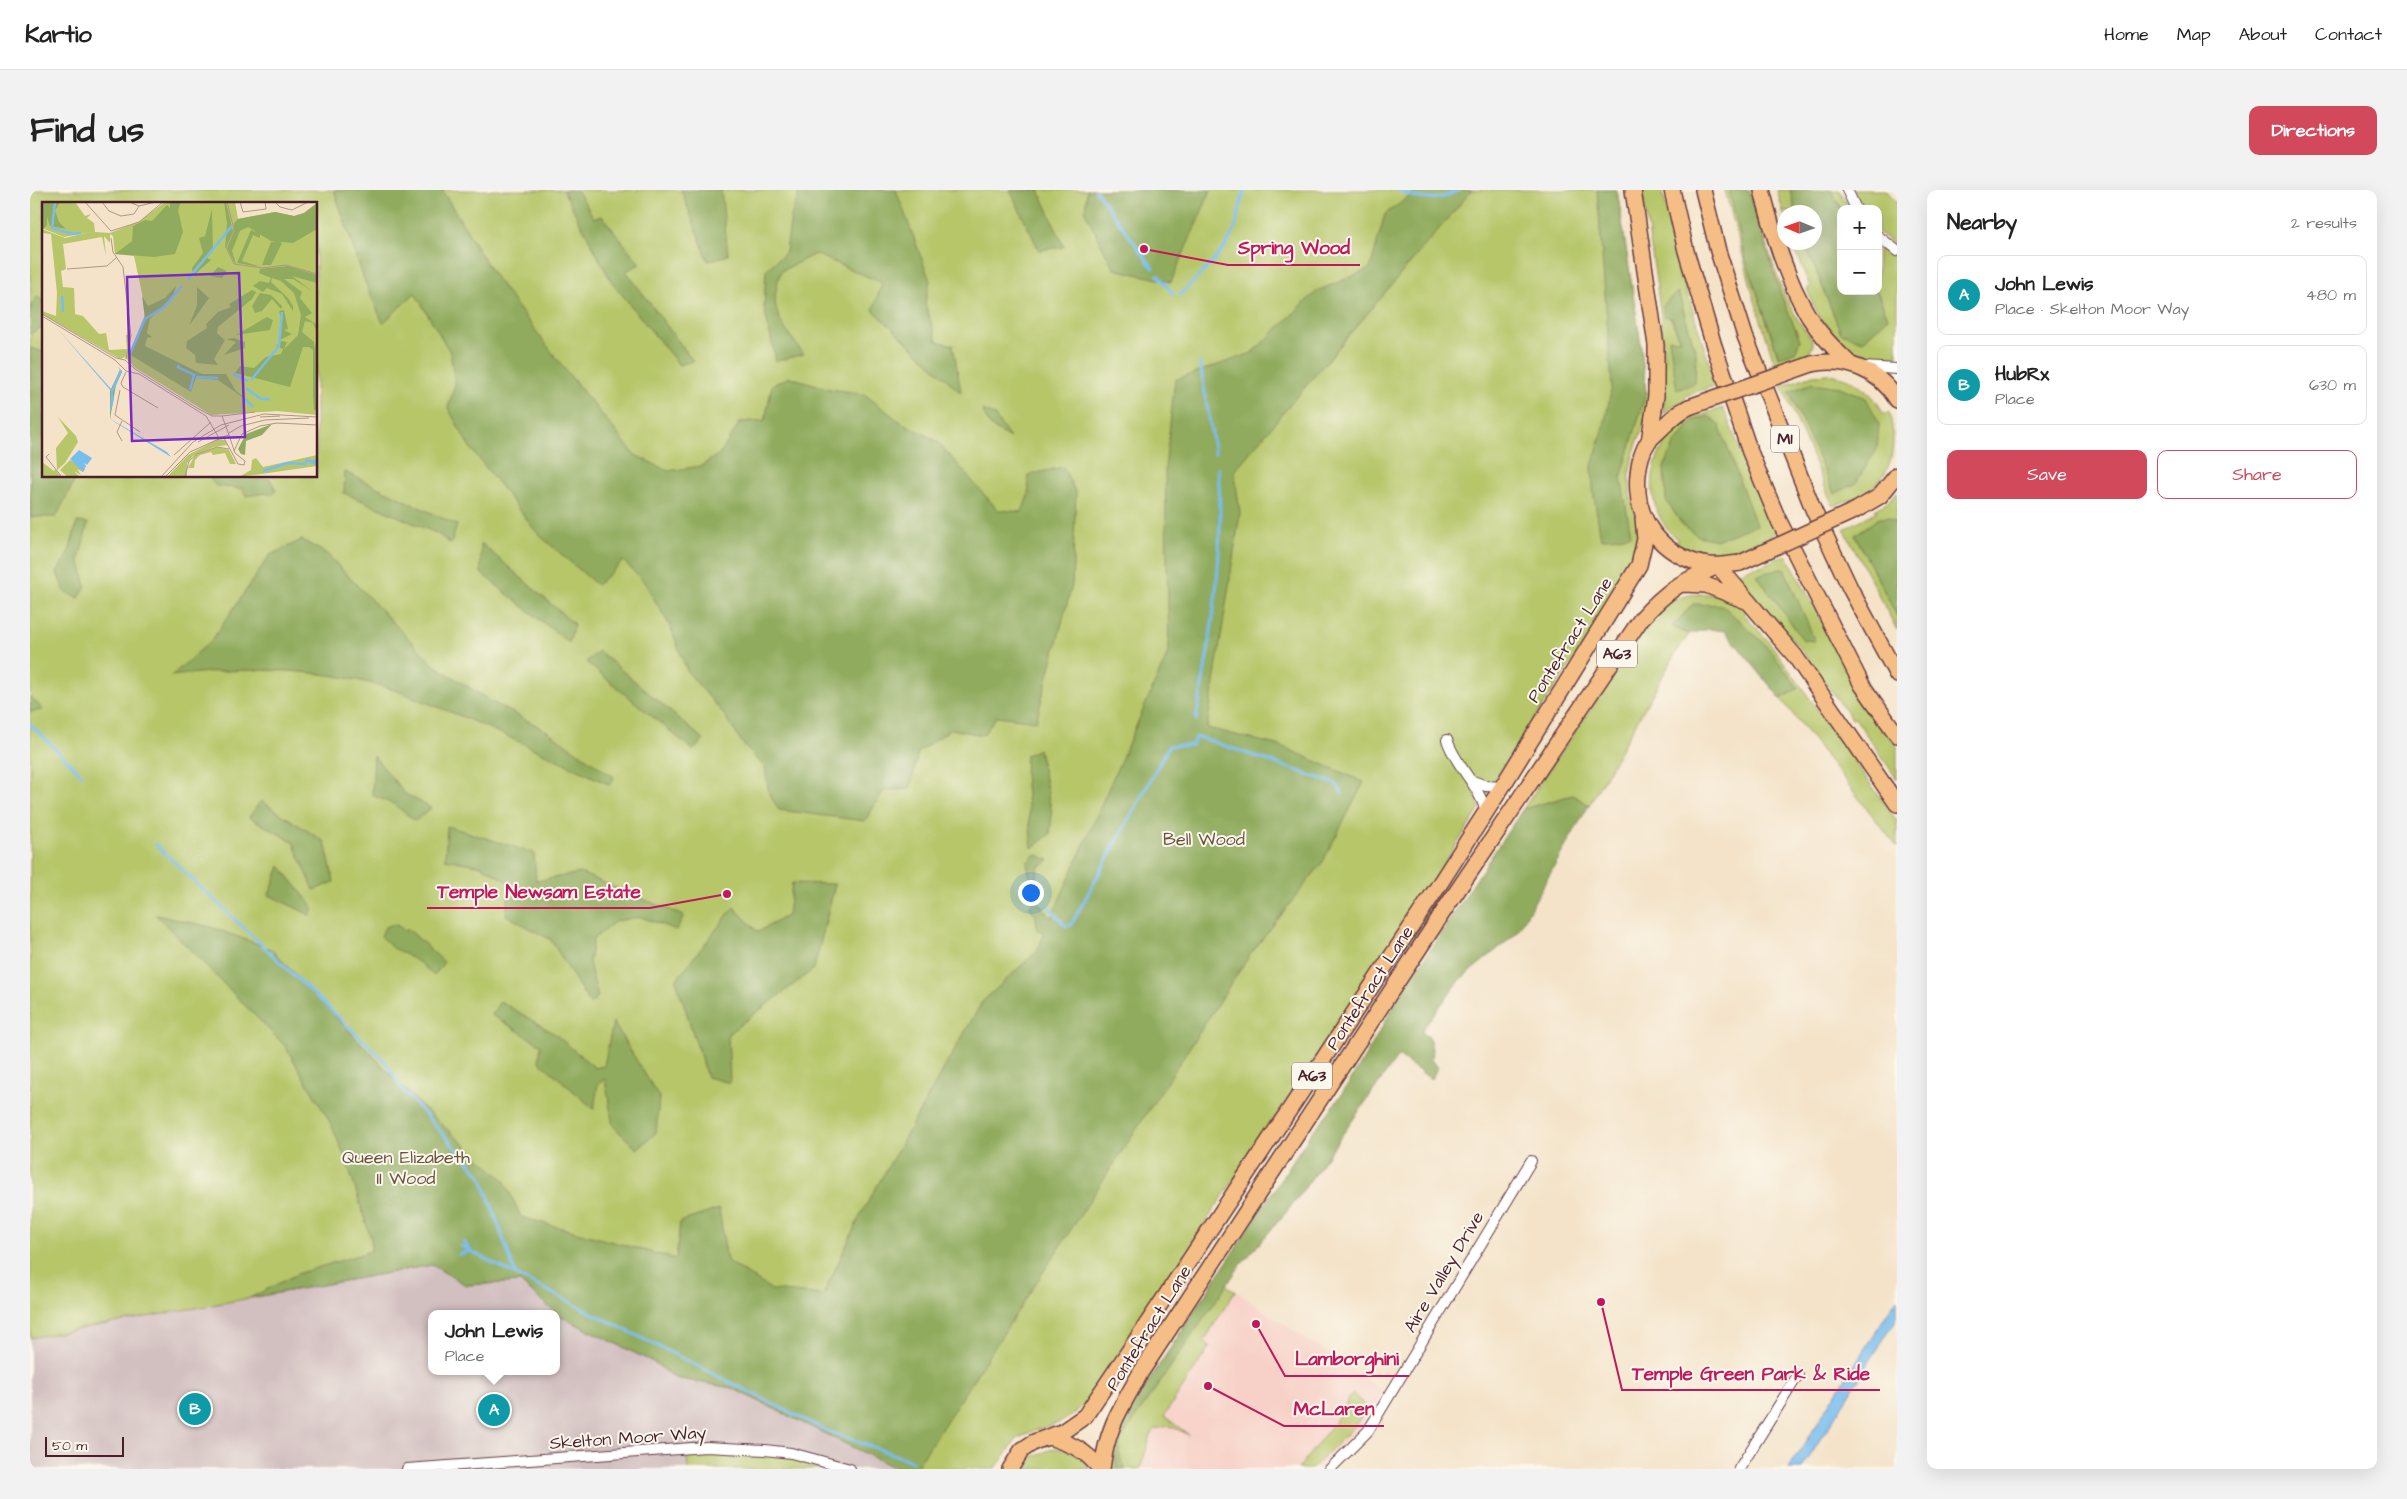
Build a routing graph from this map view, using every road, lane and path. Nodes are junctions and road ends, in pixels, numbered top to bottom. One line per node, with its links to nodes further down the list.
1 (1633, 190): 12 (highway)
2 (1672, 190): 19 (highway, M1)
3 (1704, 190): 18 (highway, M1)
4 (1762, 190): 9 (highway)
5 (1848, 190): 6 (street)
6 (1854, 205)
7 (1882, 239): 8 (street)
8 (1897, 251)
9 (1852, 365): 10 (street); 11 (highway); 12 (highway, bridge)
10 (1897, 369)
11 (1897, 400)
12 (1648, 442): 14 (highway)
13 (1897, 475): 15 (highway, bridge)
14 (1643, 518): 15 (highway); 22 (highway, Pontefract Lane / A63)
15 (1718, 566): 16 (highway, Pontefract Lane / A63); 17 (highway)
16 (1677, 584): 17 (highway); 31 (highway, Pontefract Lane / A63)
17 (1752, 604): 23 (highway)
18 (1897, 675)
19 (1897, 736)
20 (1447, 740): 21 (street)
21 (1473, 781): 22 (street); 24 (street)
22 (1502, 787): 24 (highway, Pontefract Lane / A63)
23 (1897, 804)
24 (1486, 811): 27 (highway, Pontefract Lane / A63)
25 (1531, 1161): 32 (street, Aire Valley Drive)
26 (1798, 1376): 33 (street)
27 (1049, 1437): 30 (highway, A63); 31 (highway, A63)
28 (407, 1469): 29 (street, Skelton Moor Way)
29 (850, 1469)
30 (1010, 1469)
31 (1101, 1469)
32 (1330, 1469)
33 (1739, 1469)

